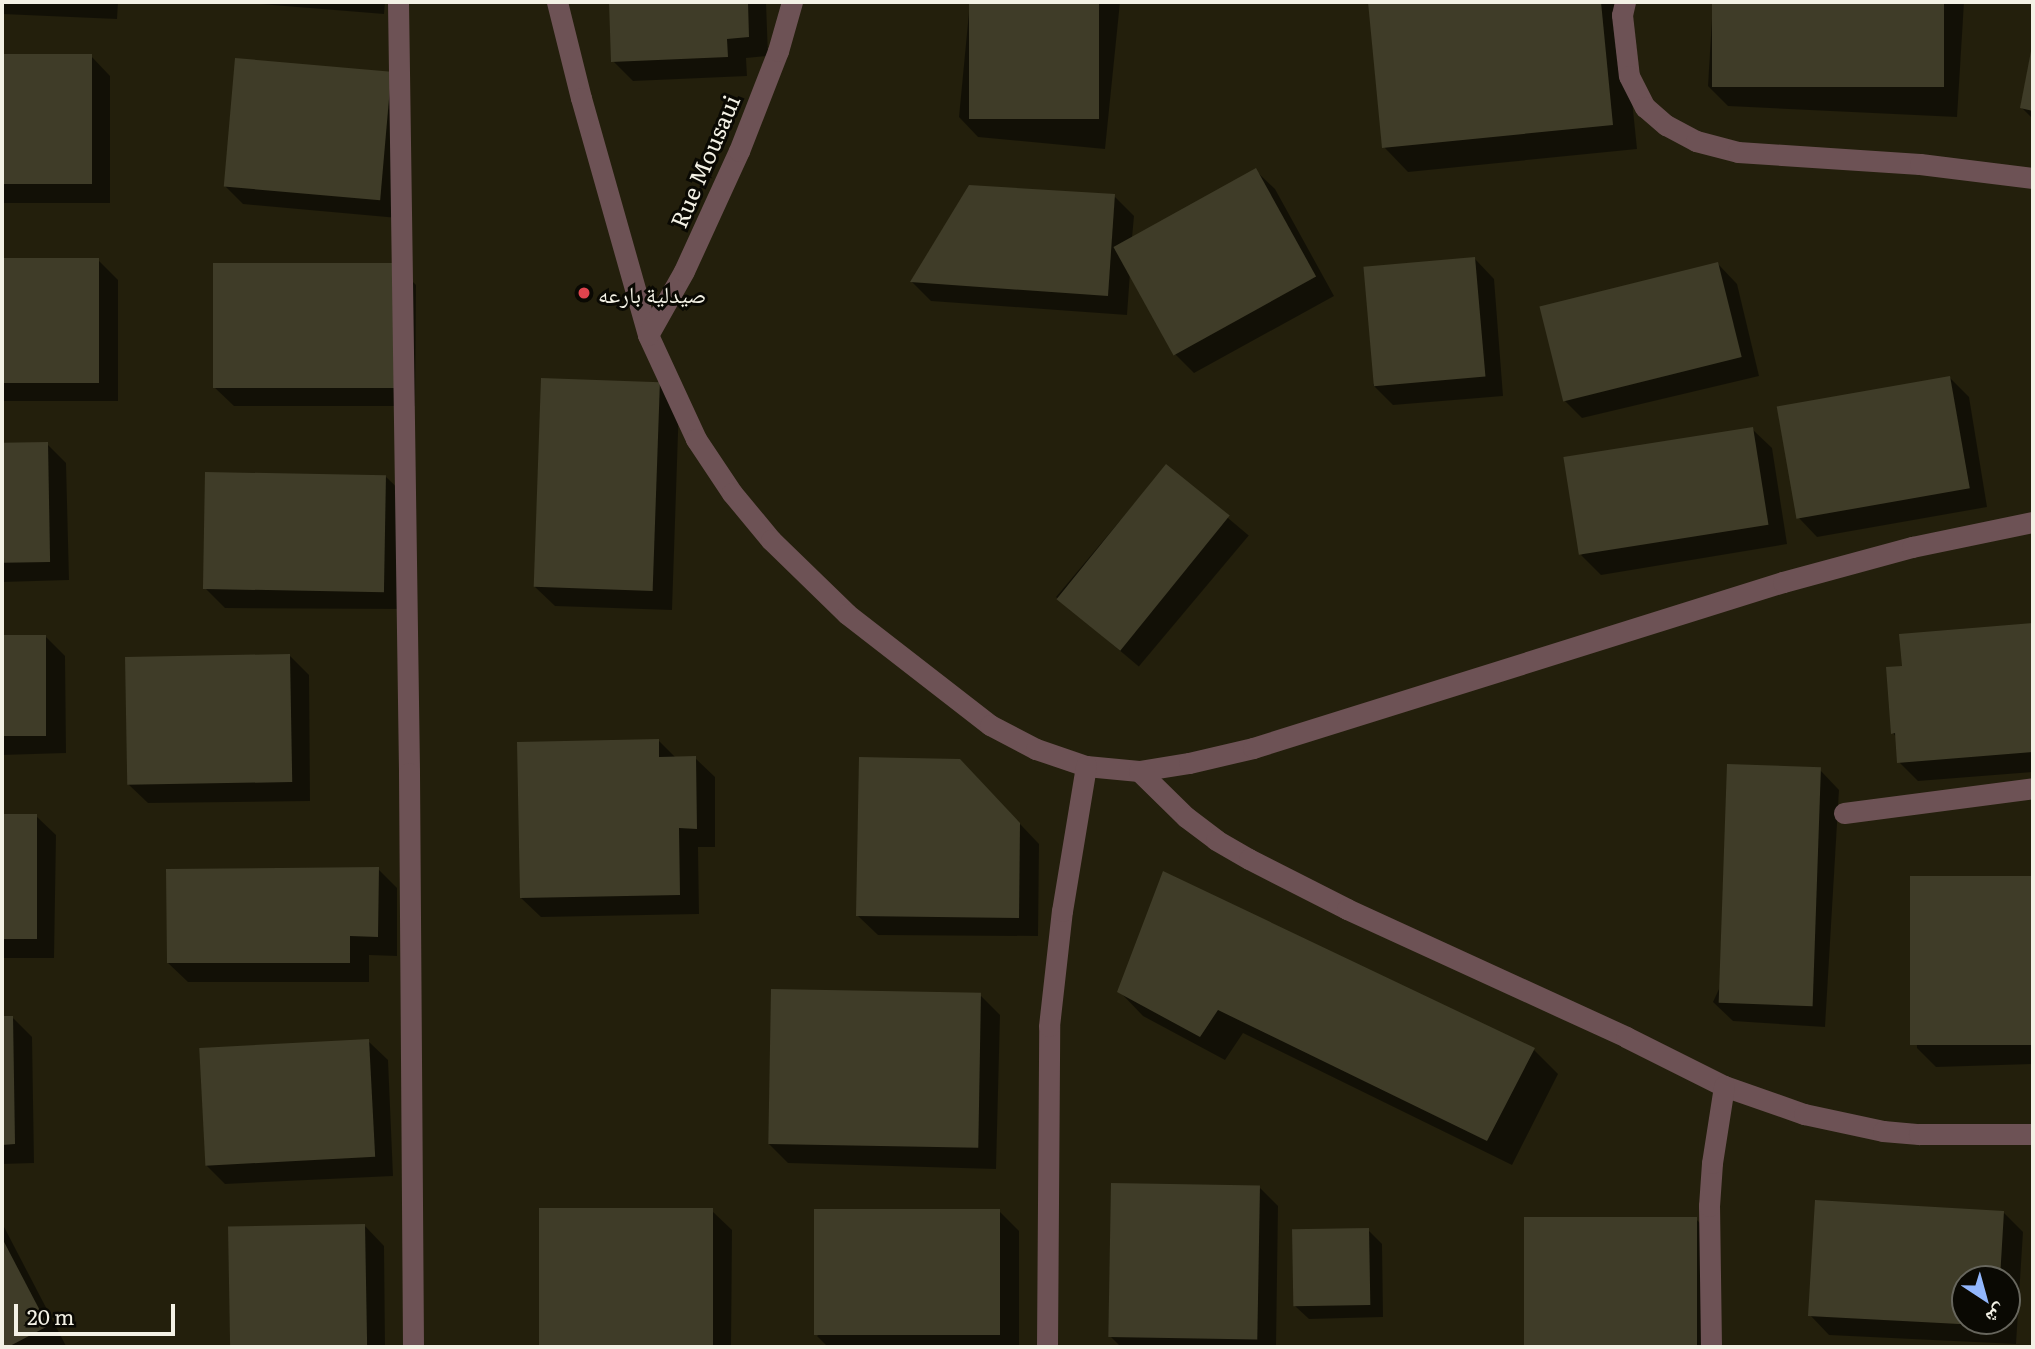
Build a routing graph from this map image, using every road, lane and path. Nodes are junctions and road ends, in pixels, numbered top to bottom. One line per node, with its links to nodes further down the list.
1 (398, 2): 14 (street)
2 (557, 2): 6 (street)
3 (792, 2): 6 (street, Rue Mousaui)
4 (1625, 2): 5 (street)
5 (2033, 178)
6 (648, 335): 8 (street)
7 (2033, 522): 9 (street)
8 (1086, 766): 9 (street); 15 (street)
9 (1139, 771): 12 (street)
10 (2033, 788): 11 (street)
11 (1844, 813)
12 (1724, 1086): 13 (street); 16 (street)
13 (2033, 1134)
14 (413, 1347)
15 (1047, 1347)
16 (1711, 1347)

